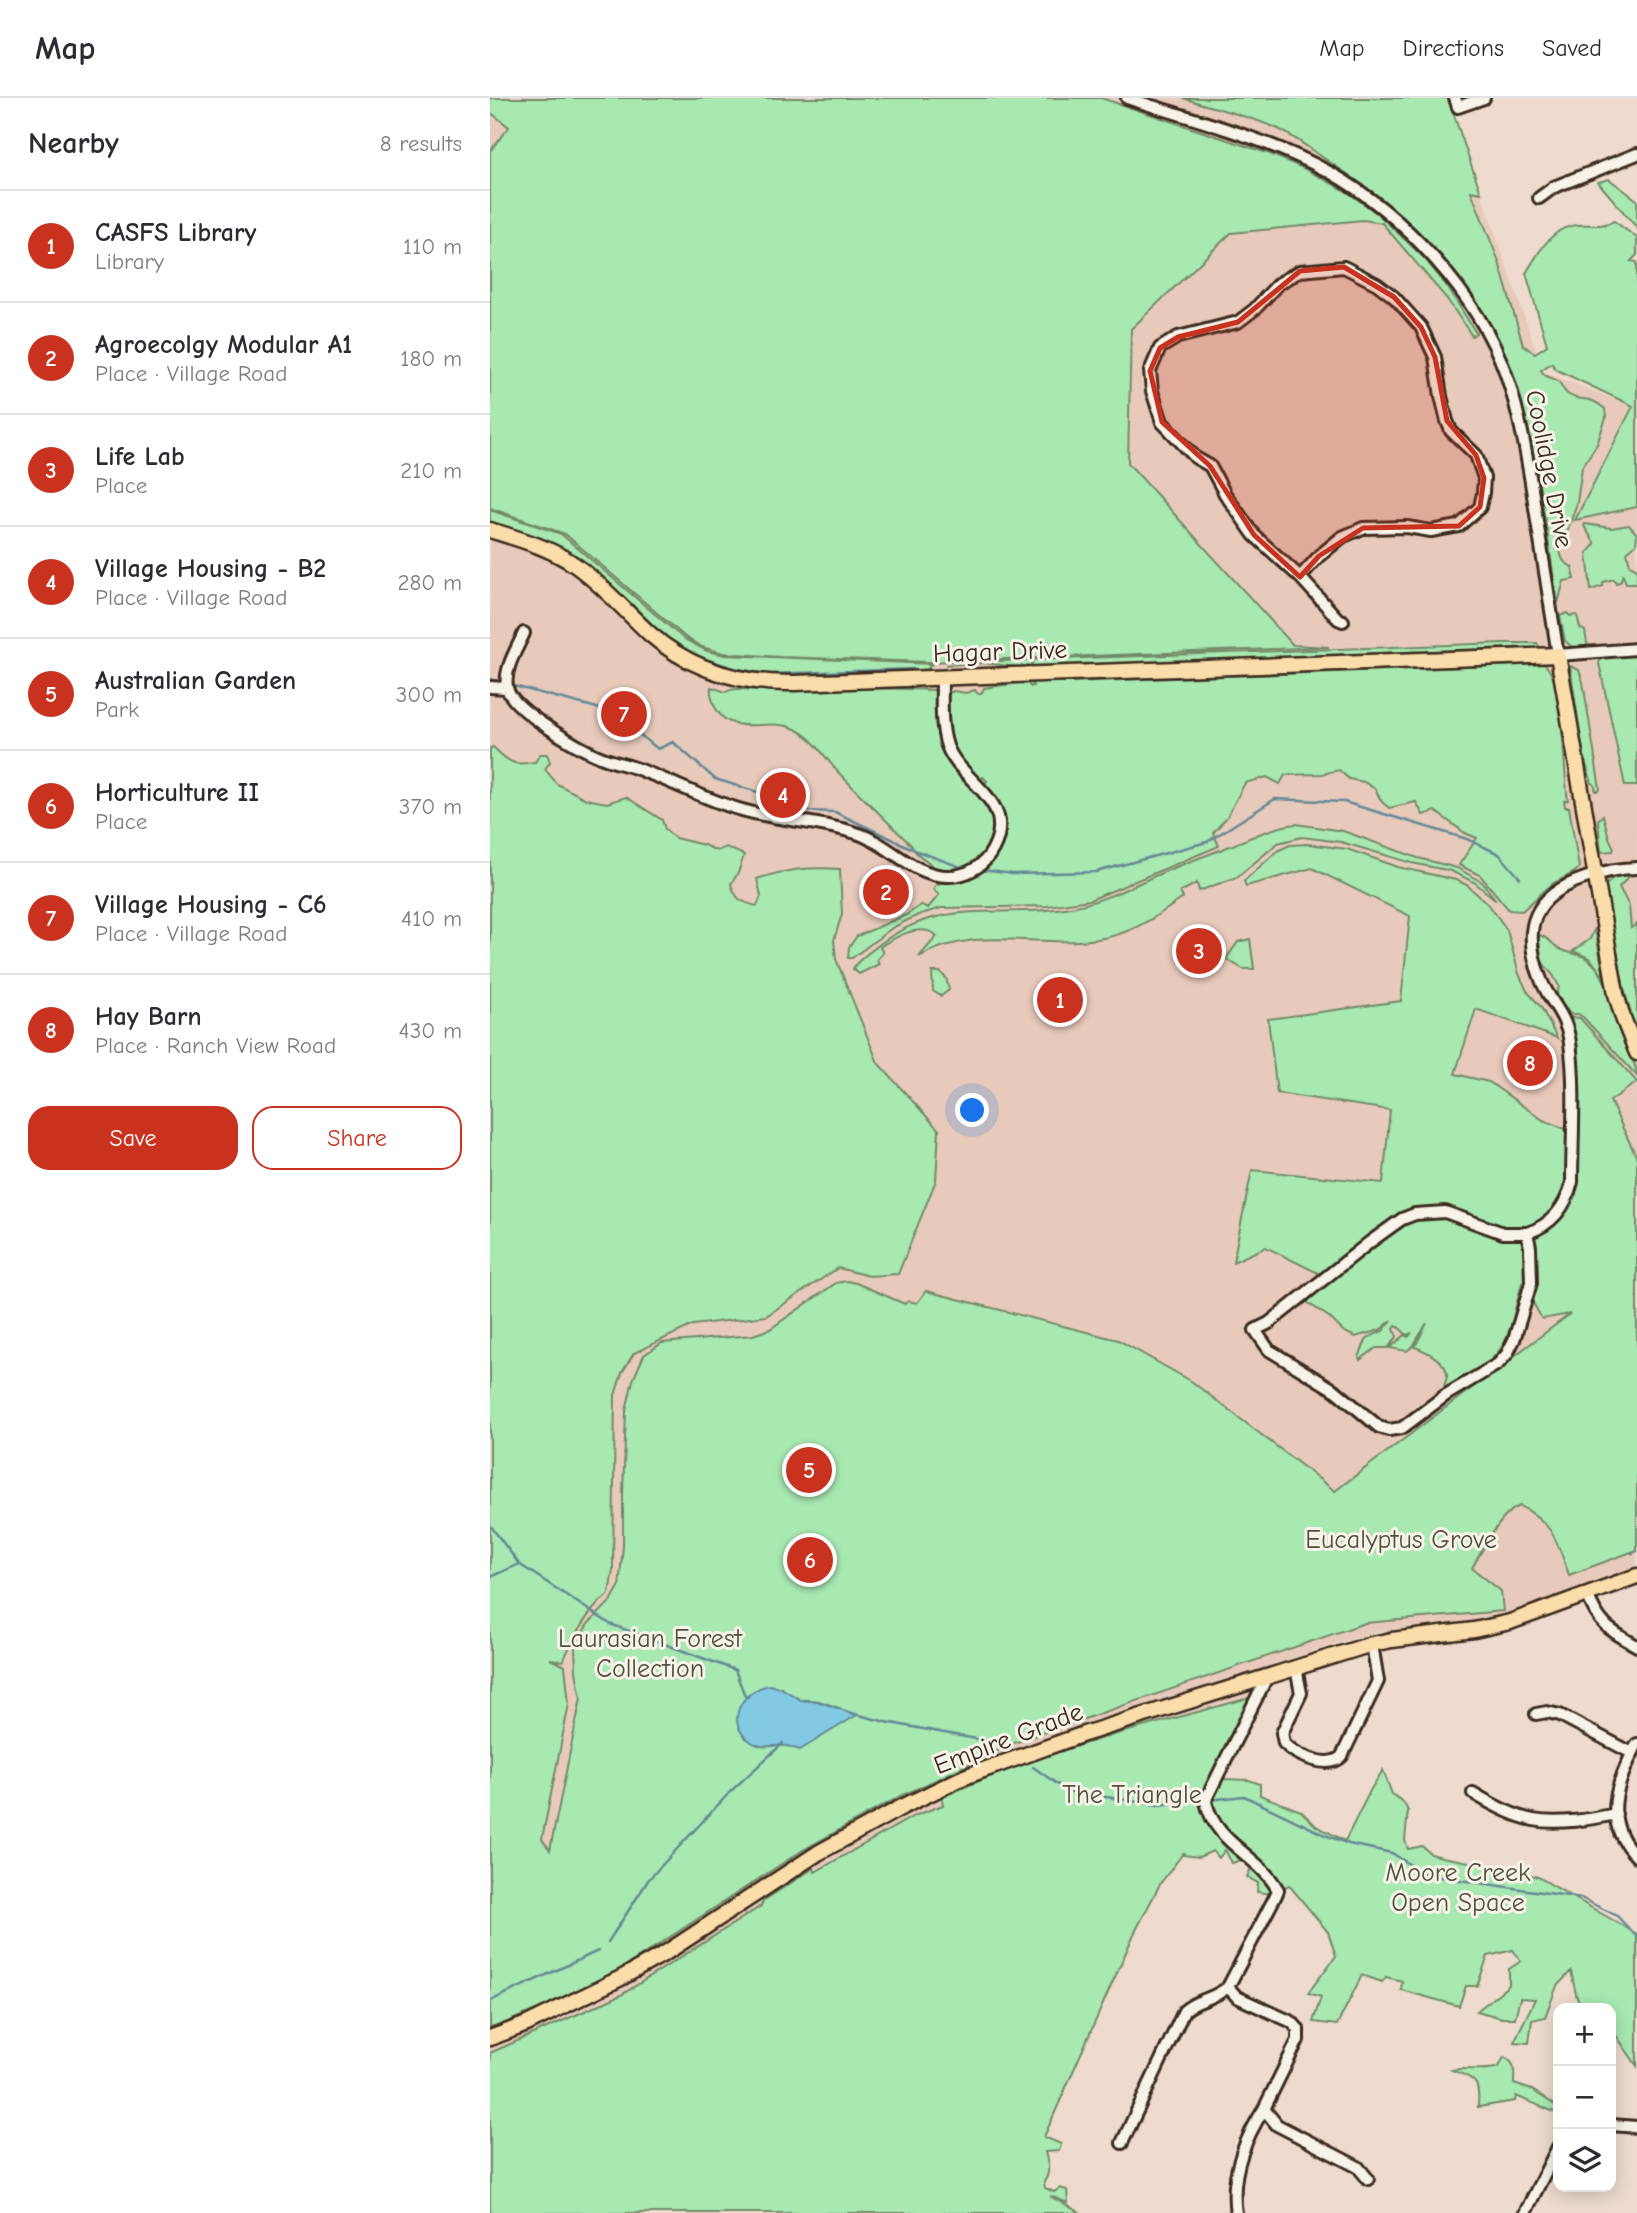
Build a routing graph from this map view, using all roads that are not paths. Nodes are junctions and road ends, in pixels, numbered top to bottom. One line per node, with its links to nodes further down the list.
1 (1127, 98): 11 (street, Coolidge Drive)
2 (1484, 98): 3 (street)
3 (1457, 102)
4 (1637, 154): 5 (street)
5 (1539, 198)
6 (490, 530): 12 (main road, Hagar Drive)
7 (1300, 577): 7 (street); 8 (street)
8 (1343, 621)
9 (524, 633): 14 (street)
10 (1637, 649): 11 (street)
11 (1558, 655): 12 (main road, Hagar Drive); 16 (main road, Coolidge Drive)
12 (942, 677): 14 (street)
13 (490, 687): 14 (street)
14 (507, 688)
15 (1637, 869): 16 (street)
16 (1595, 874): 17 (main road, Coolidge Drive); 18 (street)
17 (1637, 1053)
18 (1527, 1233): 18 (street)
19 (1637, 1576): 20 (main road, Empire Grade)
20 (1587, 1593): 21 (main road, Empire Grade); 22 (street)
21 (1373, 1644): 23 (main road, Empire Grade); 23 (street)
22 (1637, 1646)
23 (1296, 1668): 24 (main road, Empire Grade)
24 (1267, 1677): 30 (street); 31 (main road, Empire Grade)
25 (1536, 1714): 26 (street)
26 (1635, 1749): 28 (street)
27 (1473, 1793): 28 (street)
28 (1616, 1814): 29 (street)
29 (1637, 1857)
30 (1228, 1987): 32 (street); 35 (street)
31 (490, 2038)
32 (1264, 2109): 37 (street); 38 (street)
33 (1616, 2125): 34 (street)
34 (1637, 2127)
35 (1122, 2143)
36 (1553, 2157): 39 (street)
37 (1368, 2179)
38 (1236, 2213)
39 (1525, 2213)

